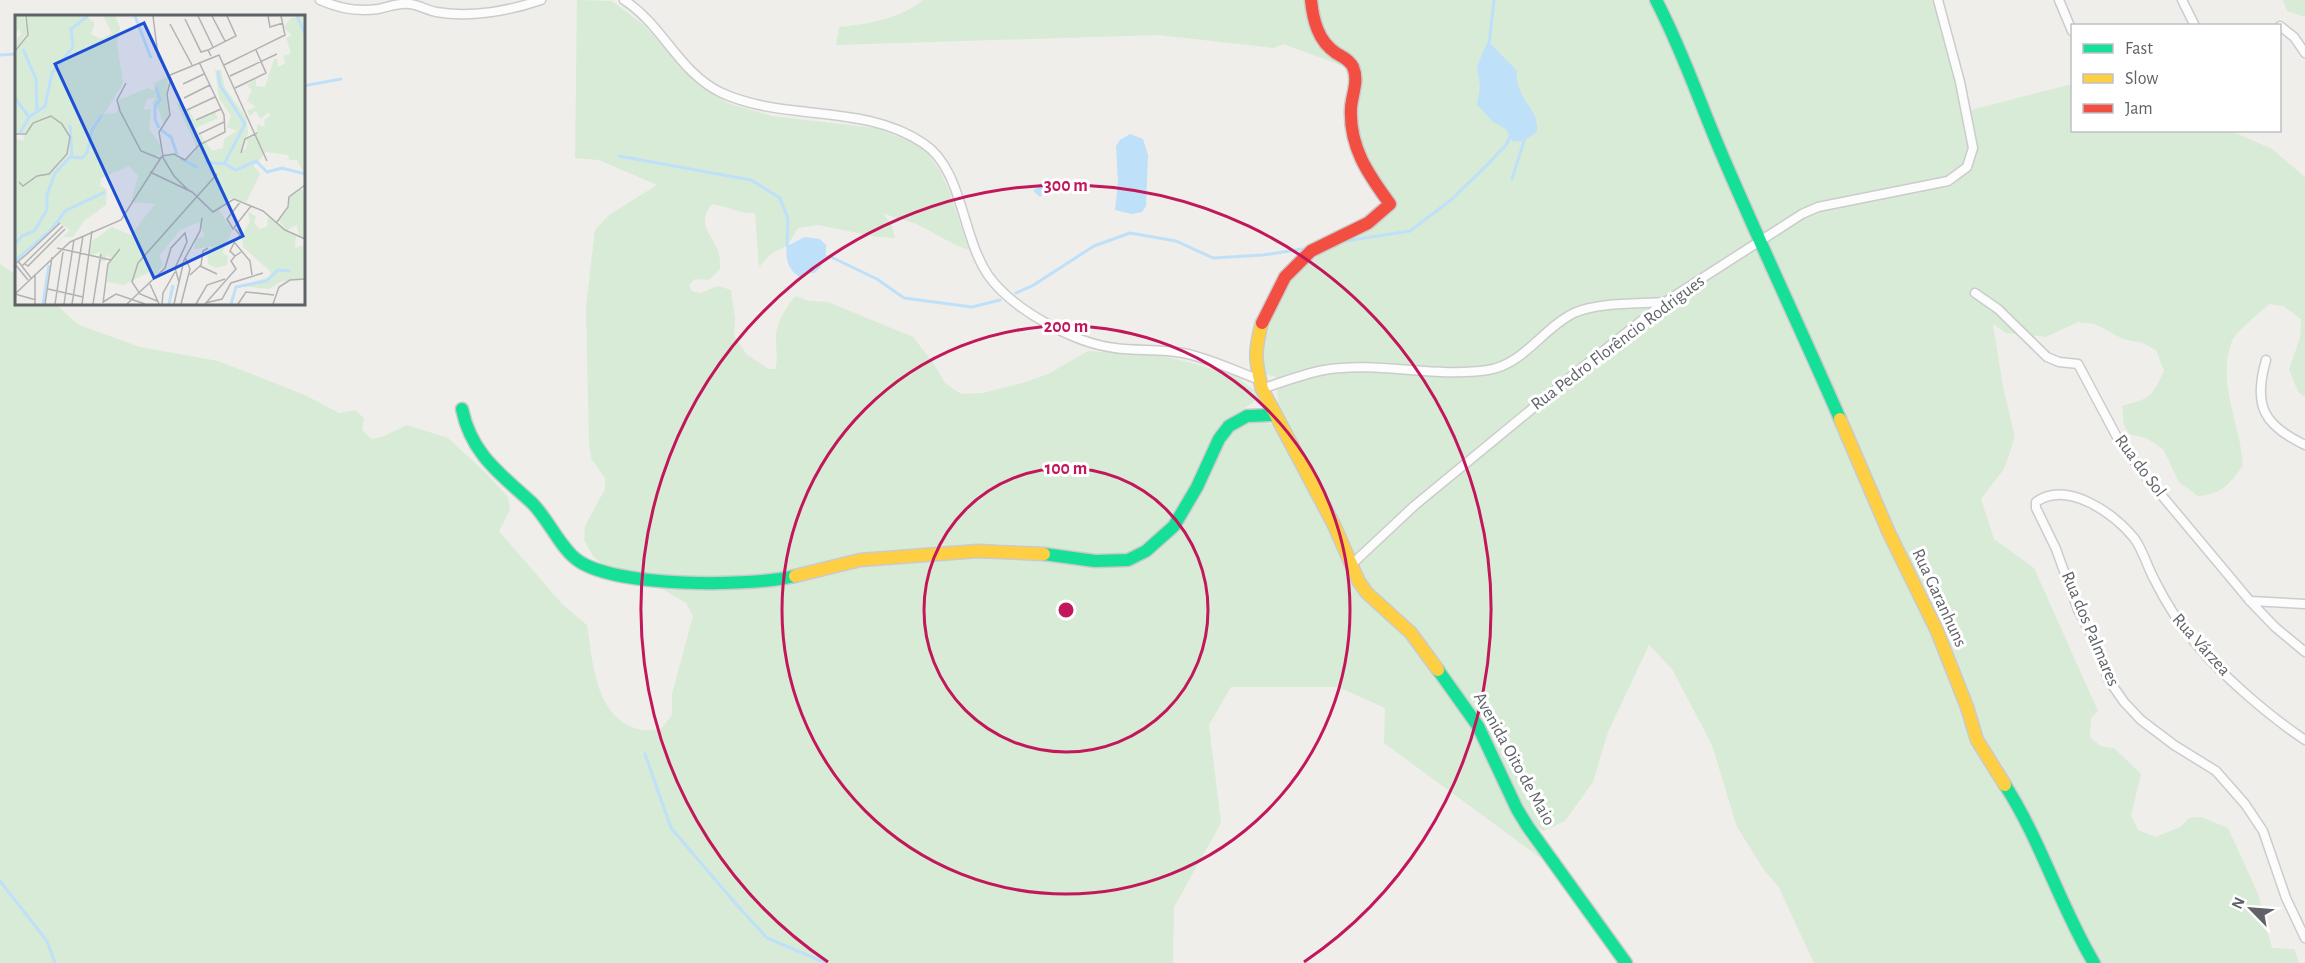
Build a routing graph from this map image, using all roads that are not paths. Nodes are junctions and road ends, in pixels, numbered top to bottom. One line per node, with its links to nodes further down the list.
1 (320, 0): 2 (street)
2 (541, 0)
3 (624, 0): 17 (street)
4 (1311, 0): 17 (street, Avenida Oito de Maio)
5 (1656, 0): 13 (street, Rua Garanhuns)
6 (1938, 0): 13 (street, Rua Pedro Florêncio Rodrigues)
7 (2059, 0): 10 (street)
8 (2182, 0): 9 (street)
9 (2194, 24)
10 (2071, 27)
11 (2281, 28): 12 (street)
12 (2305, 53)
13 (1761, 242): 15 (street, Rua Pedro Florêncio Rodrigues); 29 (street, Rua Garanhuns)
14 (1975, 293): 23 (street, Rua do Sol)
15 (1665, 302): 17 (street); 22 (street, Rua Pedro Florêncio Rodrigues)
16 (2265, 360): 20 (street)
17 (1261, 385): 19 (street, Avenida Oito de Maio)
18 (462, 409): 19 (street)
19 (1274, 415): 22 (street, Avenida Oito de Maio)
20 (2305, 445)
21 (2035, 505): 26 (street, Rua Várzea); 27 (street, Rua dos Palmares)
22 (1351, 565): 28 (street, Avenida Oito de Maio)
23 (2250, 601): 24 (street); 25 (street, Rua do Sol)
24 (2305, 604)
25 (2305, 652)
26 (2305, 740)
27 (2305, 938)
28 (1626, 963)
29 (2094, 963)

